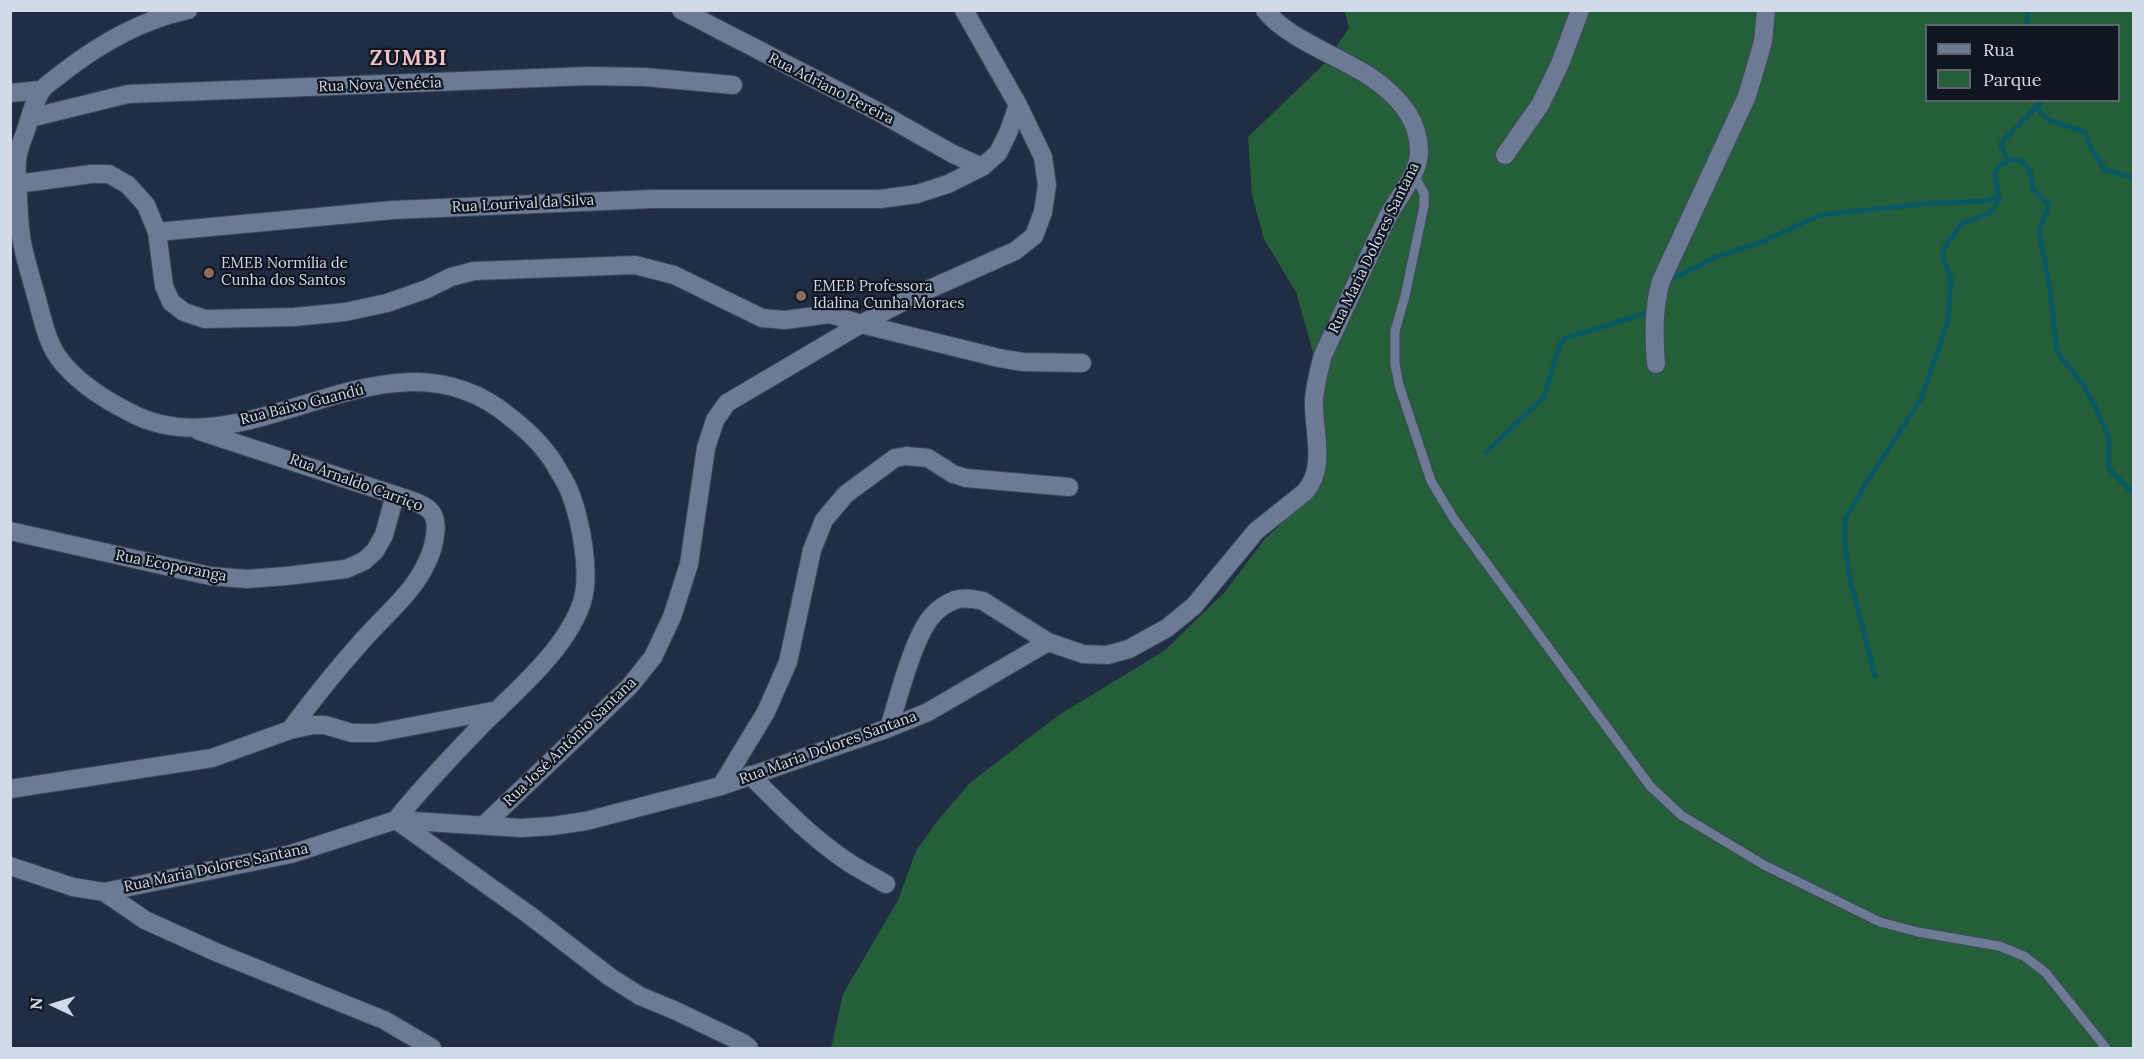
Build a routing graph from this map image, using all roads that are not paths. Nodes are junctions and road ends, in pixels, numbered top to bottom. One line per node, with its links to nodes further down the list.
1 (188, 10): 8 (street, Rua Baixo Guandú)
2 (681, 10): 13 (street, Rua Adriano Pereira)
3 (964, 10): 10 (street, Rua José Antônio Santana)
4 (1265, 10): 14 (street, Rua Maria Dolores Santana)
5 (1580, 10): 12 (street)
6 (1767, 10): 19 (street)
7 (733, 85): 11 (street, Rua Nova Venécia)
8 (41, 90): 9 (street); 11 (street, Rua Baixo Guandú)
9 (10, 93)
10 (1017, 105): 13 (street, Rua Lourival da Silva); 17 (street, Rua José Antônio Santana)
11 (30, 118): 15 (street, Rua Baixo Guandú)
12 (1506, 155)
13 (982, 167): 16 (street, Rua Lourival da Silva)
14 (1413, 172): 24 (street, Rua Maria Dolores Santana); 38 (lane)
15 (17, 184): 16 (street); 20 (street, Rua Baixo Guandú)
16 (157, 232): 17 (street)
17 (861, 324): 18 (street); 32 (street, Rua José Antônio Santana)
18 (1082, 363)
19 (1656, 364)
20 (194, 429): 22 (street, Rua Arnaldo Carriço); 25 (street, Rua Baixo Guandú)
21 (1069, 487): 29 (street)
22 (395, 495): 23 (street, Rua Ecoporanga); 27 (street, Rua Arnaldo Carriço)
23 (10, 531)
24 (1048, 642): 26 (street, Rua Maria Dolores Santana); 26 (street)
25 (498, 710): 27 (street); 31 (street, Rua Baixo Guandú)
26 (889, 728): 28 (street, Rua Maria Dolores Santana)
27 (290, 729): 30 (street)
28 (750, 775): 29 (street, Rua Maria Dolores Santana); 34 (street)
29 (721, 786): 32 (street, Rua Maria Dolores Santana)
30 (10, 789)
31 (396, 820): 32 (street, Rua Maria Dolores Santana); 35 (street, Rua Maria Dolores Santana); 37 (street)
32 (484, 825)
33 (10, 866): 35 (street, Rua Maria Dolores Santana)
34 (886, 884)
35 (104, 892): 36 (street)
36 (432, 1048)
37 (749, 1048)
38 (2106, 1048)

